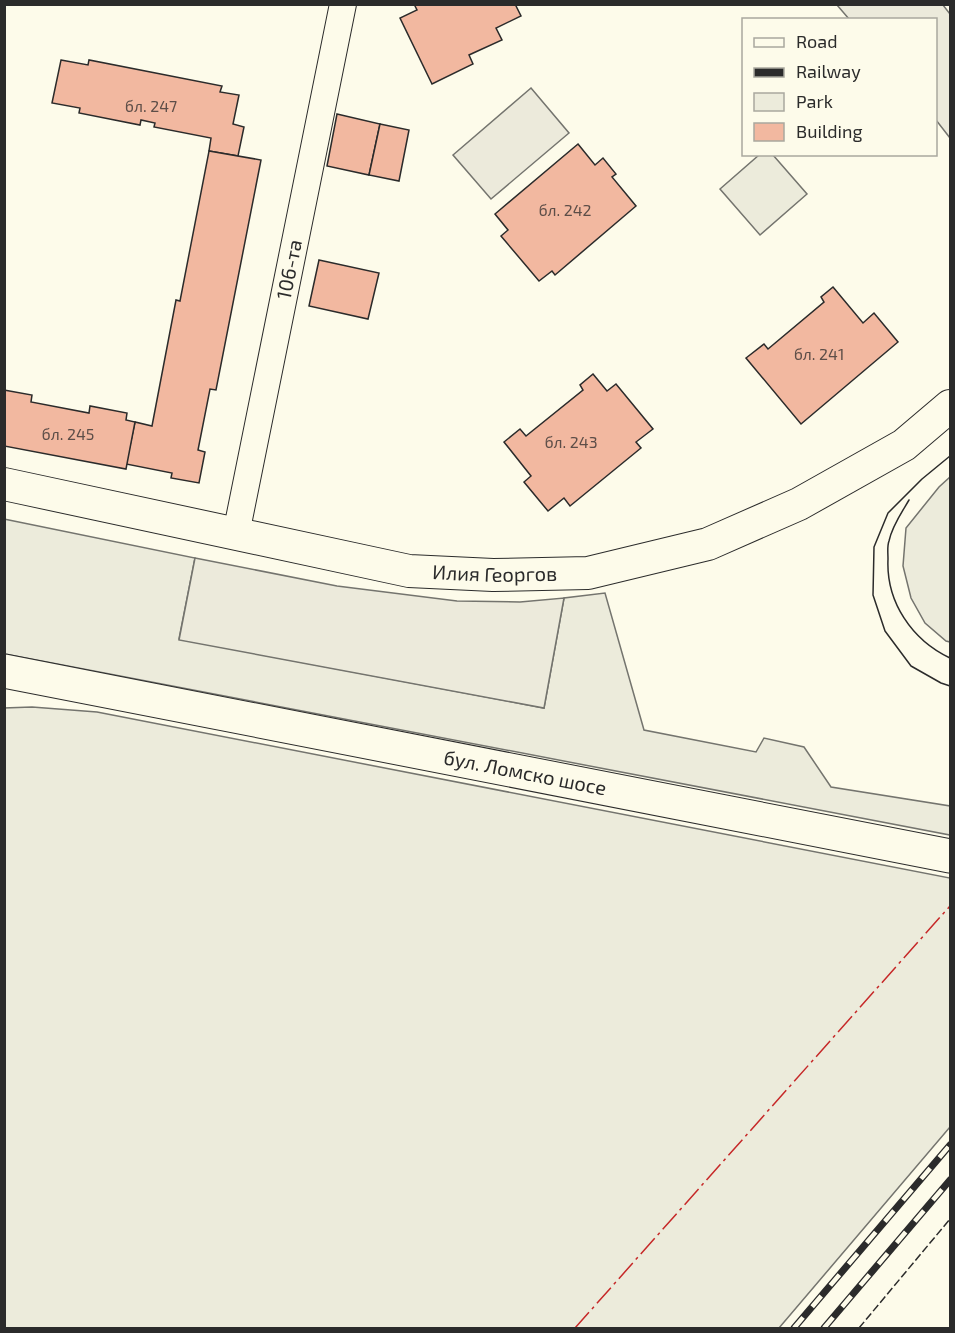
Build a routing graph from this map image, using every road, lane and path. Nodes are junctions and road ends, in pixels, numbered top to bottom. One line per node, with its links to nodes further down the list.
1 (336, 6): 4 (street, 106-та)
2 (951, 406): 4 (street, Илия Георгов)
3 (4, 484): 4 (street, Илия Георгов)
4 (236, 534)
5 (4, 671): 6 (main road, бул. Ломско шосе)
6 (100, 689): 7 (main road, бул. Ломско шосе); 8 (main road, бул. Ломско шосе)
7 (4, 692)
8 (951, 855)

